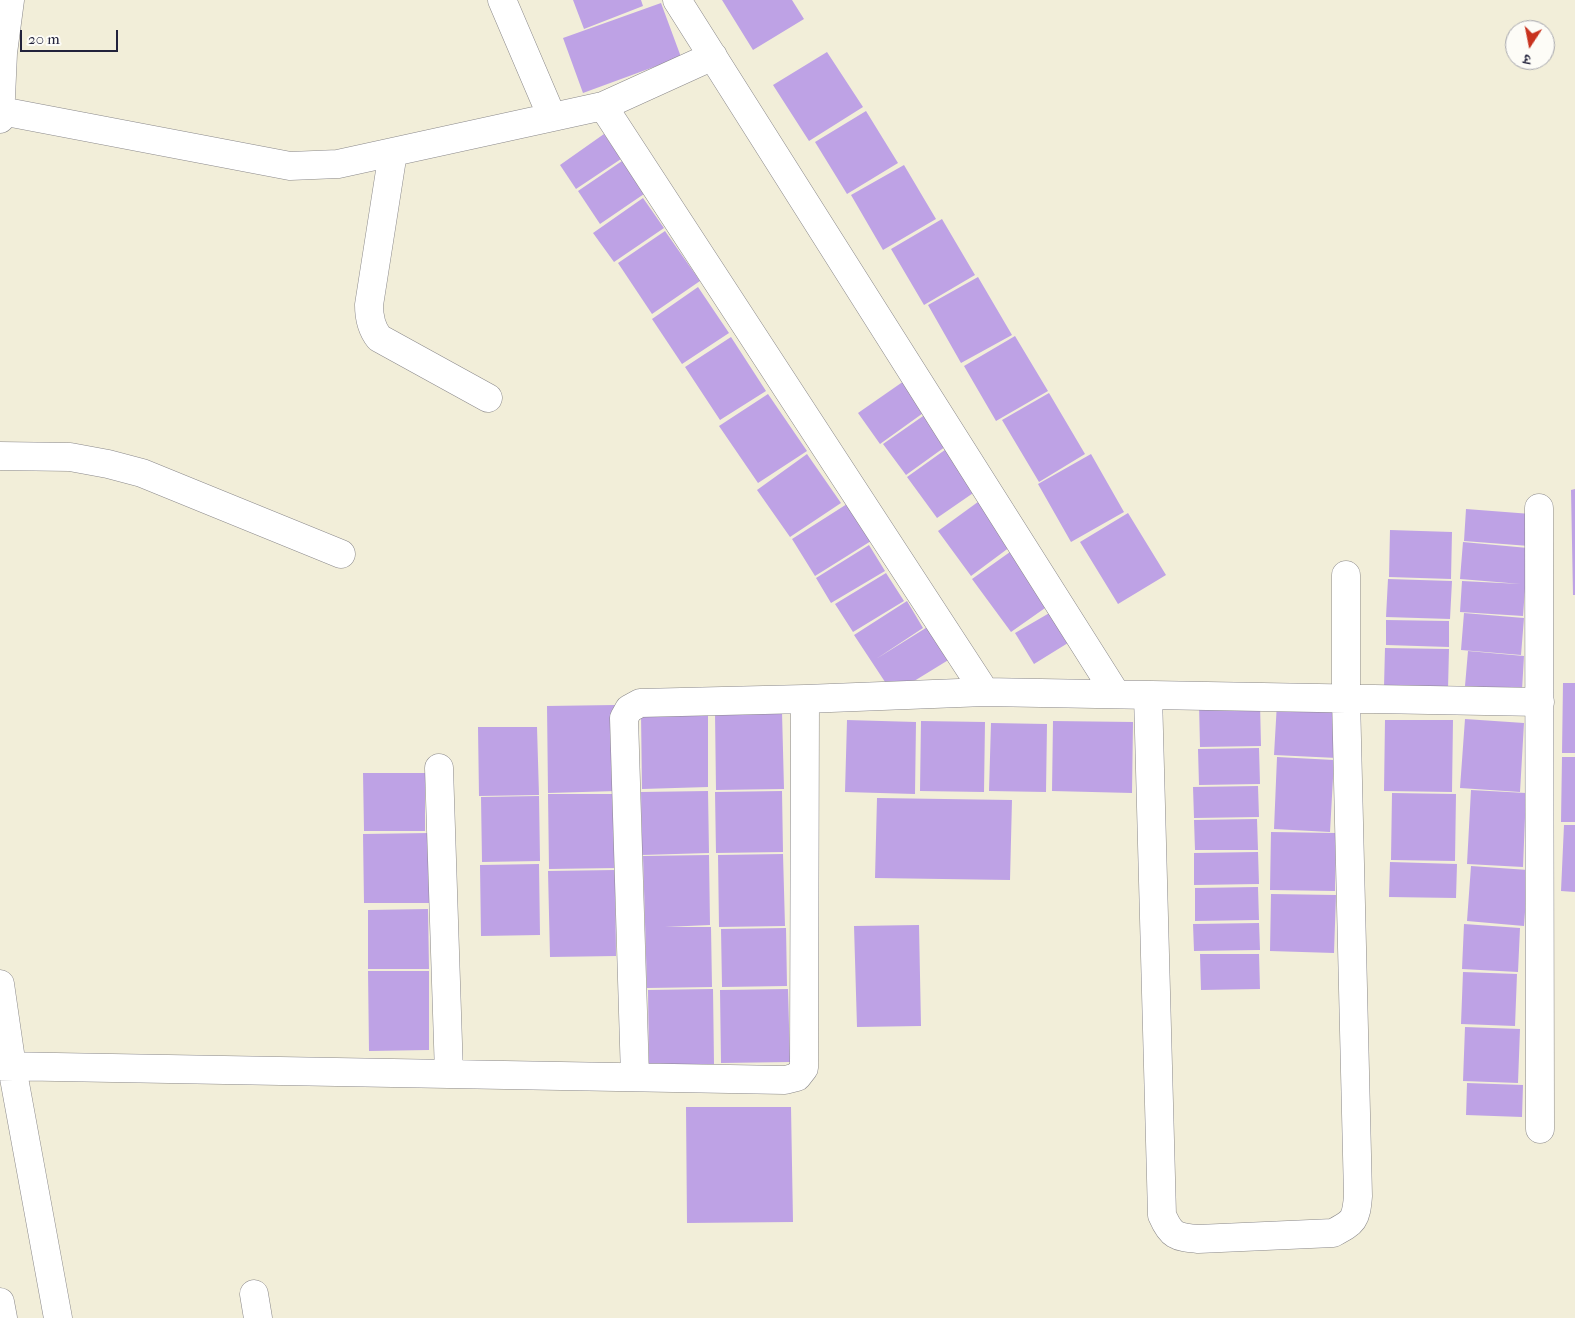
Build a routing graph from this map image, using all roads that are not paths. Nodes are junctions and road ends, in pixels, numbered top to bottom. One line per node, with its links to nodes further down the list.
1 (10, 0): 4 (street)
2 (502, 0): 8 (street)
3 (677, 0): 5 (street)
4 (2, 53): 7 (street)
5 (713, 56): 6 (street); 16 (street)
6 (603, 106): 8 (street); 15 (street)
7 (0, 115): 9 (street)
8 (552, 117): 9 (street)
9 (393, 152): 10 (street)
10 (488, 398)
11 (0, 456): 13 (street)
12 (1539, 508): 20 (street)
13 (342, 554)
14 (1346, 575): 18 (street)
15 (985, 692): 16 (street); 19 (street)
16 (1116, 694): 17 (street)
17 (1148, 696): 18 (street); 18 (street)
18 (1346, 698): 20 (street)
19 (805, 699): 25 (street); 25 (street)
20 (1540, 702): 26 (street)
21 (440, 768): 24 (street)
22 (0, 984): 23 (street)
23 (6, 1066): 24 (street); 29 (street)
24 (449, 1074): 25 (street)
25 (635, 1077)
26 (1540, 1129)
27 (0, 1302): 28 (street)
28 (3, 1318)
29 (58, 1318)

